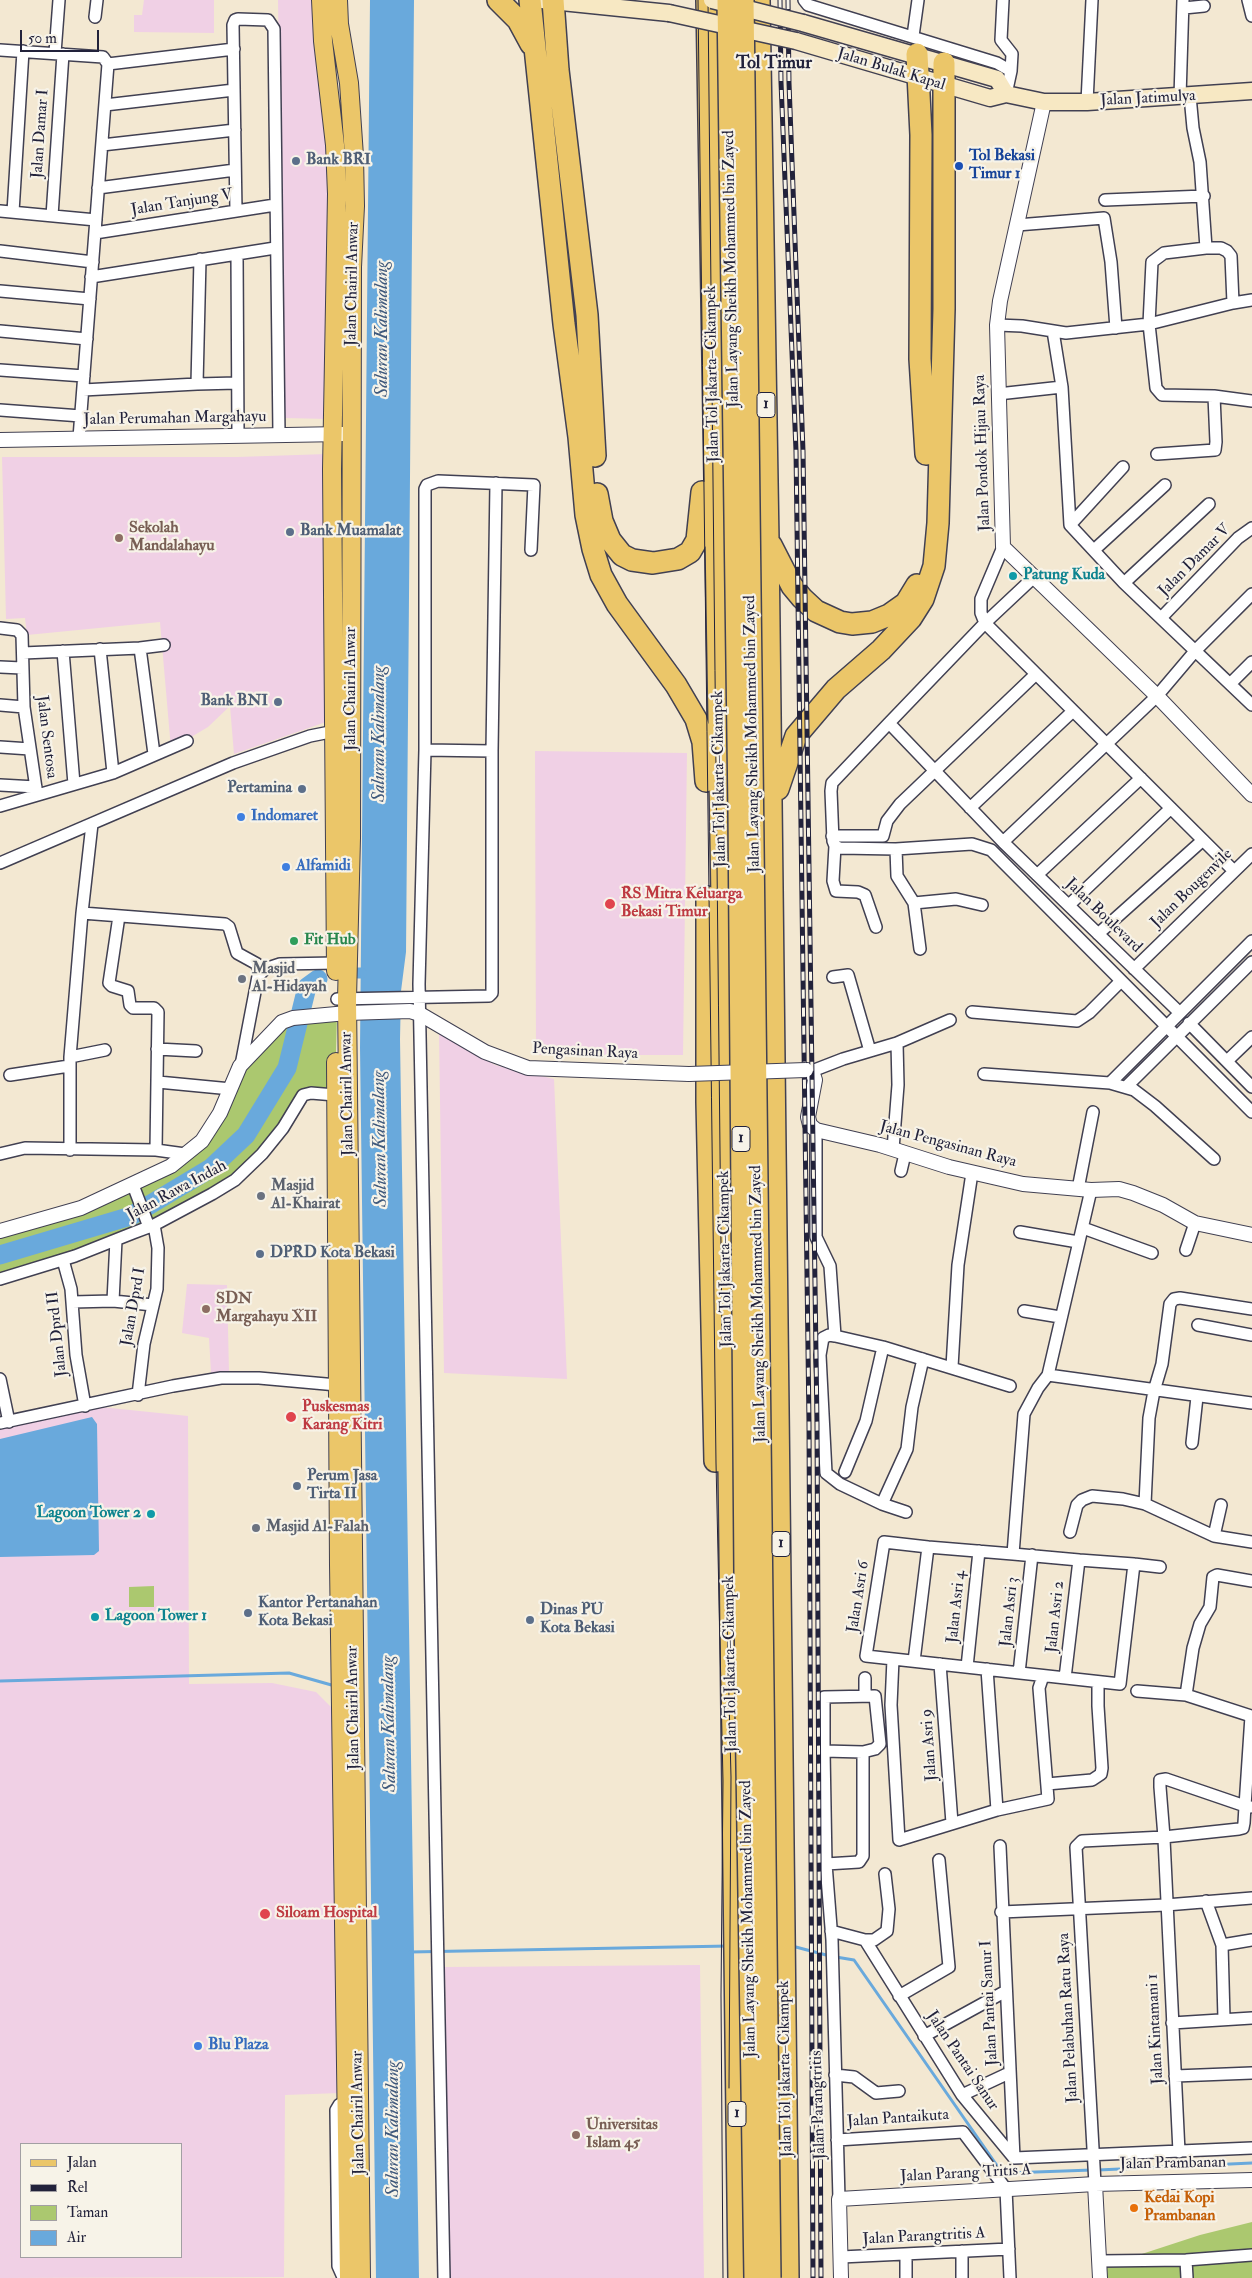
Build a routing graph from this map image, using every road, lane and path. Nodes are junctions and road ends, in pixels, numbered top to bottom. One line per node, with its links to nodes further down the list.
1 (59, 0): 27 (street, Jalan Damar I)
2 (98, 0): 21 (street)
3 (321, 0): 86 (main road, Jalan Chairil Anwar)
4 (338, 0): 88 (main road, Jalan Chairil Anwar)
5 (498, 0): 25 (highway)
6 (530, 0): 25 (highway)
7 (708, 0): 44 (highway, Jalan Tol Jakarta–Cikampek / 1)
8 (712, 0): 22 (main road, Jalan Bulak Kapal, bridge)
9 (728, 0): 328 (highway, Jalan Layang Sheikh Mohammed bin Zayed / 1, bridge)
10 (744, 0): 329 (highway, Jalan Layang Sheikh Mohammed bin Zayed / 1, bridge)
11 (759, 0): 98 (highway, Jalan Tol Jakarta–Cikampek / 1)
12 (804, 0): 22 (street)
13 (918, 0): 22 (street)
14 (1003, 0): 30 (street)
15 (1092, 0): 38 (street)
16 (1248, 0): 20 (street)
17 (548, 1): 31 (main road, Jalan Bulak Kapal, bridge); 44 (highway)
18 (1183, 4): 19 (street); 36 (street)
19 (1204, 6)
20 (1252, 16)
21 (95, 17)
22 (915, 45): 28 (main road, Jalan Bulak Kapal); 30 (street); 31 (highway)
23 (234, 49): 29 (street); 33 (street); 49 (street)
24 (0, 50): 26 (street)
25 (535, 50): 273 (highway)
26 (24, 51): 27 (street); 52 (street)
27 (59, 54): 29 (street); 53 (street, Jalan Damar I)
28 (944, 63): 32 (highway); 35 (main road, Jalan Bulak Kapal)
29 (108, 64): 39 (street)
30 (1011, 71): 35 (street)
31 (917, 77): 32 (main road, Jalan Bulak Kapal); 41 (highway)
32 (944, 86): 35 (main road, Jalan Bulak Kapal); 42 (highway)
33 (234, 90): 39 (street); 40 (street)
34 (1252, 92): 36 (main road, Jalan Jatimulya)
35 (1006, 94): 37 (main road, Jalan Bulak Kapal)
36 (1185, 97): 38 (main road, Jalan Jatimulya); 47 (street)
37 (1044, 102): 38 (main road, Jalan Jatimulya); 55 (street, Jalan Pondok Hijau Raya)
38 (1087, 102)
39 (105, 105): 43 (street)
40 (235, 130): 43 (street); 45 (street)
41 (922, 135): 42 (highway); 98 (highway)
42 (942, 136): 143 (highway)
43 (102, 145): 46 (street)
44 (709, 152): 273 (highway, Jalan Tol Jakarta–Cikampek / 1)
45 (236, 170): 46 (street); 51 (street)
46 (98, 188): 54 (street)
47 (1204, 196): 48 (street); 58 (street)
48 (1105, 200)
49 (274, 205): 51 (street, Jalan Tanjung V); 57 (street)
50 (0, 211): 52 (street)
51 (236, 211): 56 (street, Jalan Tanjung V)
52 (14, 212): 53 (street)
53 (52, 216): 54 (street)
54 (96, 220): 56 (street)
55 (1017, 225): 69 (street, Jalan Pondok Hijau Raya); 70 (street)
56 (95, 233): 62 (street)
57 (275, 248): 60 (street); 85 (street)
58 (1206, 248): 67 (street); 68 (street)
59 (0, 251): 62 (street)
60 (237, 254): 61 (street); 76 (street)
61 (200, 260): 63 (street); 77 (street)
62 (92, 262): 63 (street)
63 (92, 277): 65 (street)
64 (0, 291): 65 (street)
65 (90, 299): 73 (street)
66 (1252, 300): 67 (street)
67 (1233, 303): 68 (street)
68 (1149, 324): 70 (street); 81 (street)
69 (997, 325): 72 (street); 80 (street, Jalan Pondok Hijau Raya)
70 (1116, 328): 72 (street)
71 (0, 331): 73 (street)
72 (1053, 331): 78 (street)
73 (87, 339): 75 (street)
74 (0, 370): 75 (street)
75 (84, 376): 79 (street)
76 (237, 383): 77 (street); 87 (street)
77 (197, 384): 79 (street)
78 (1062, 387): 80 (street); 96 (street)
79 (83, 390): 84 (street)
80 (998, 394): 99 (street, Jalan Pondok Hijau Raya)
81 (1214, 396): 82 (street); 91 (street)
82 (1252, 402)
83 (0, 410): 84 (street)
84 (81, 416): 89 (street)
85 (279, 434): 86 (street, Jalan Perumahan Margahayu); 87 (street, Jalan Perumahan Margahayu)
86 (333, 434): 88 (street, Jalan Perumahan Margahayu); 125 (main road, Jalan Chairil Anwar)
87 (238, 435): 89 (street, Jalan Perumahan Margahayu)
88 (351, 435): 125 (main road, Jalan Chairil Anwar)
89 (79, 438): 90 (street, Jalan Perumahan Margahayu)
90 (0, 440)
91 (1156, 454)
92 (1123, 467): 96 (street)
93 (496, 483): 100 (street); 130 (street); 131 (street)
94 (1165, 485): 101 (street)
95 (1209, 504): 103 (street)
96 (1070, 525): 101 (street)
97 (1252, 528): 105 (street, Jalan Damar V)
98 (768, 540): 143 (highway, Jalan Tol Jakarta–Cikampek / 1)
99 (1003, 547): 102 (street, Jalan Pondok Hijau Raya); 106 (street)
100 (532, 550)
101 (1094, 550): 103 (street)
102 (1034, 577): 106 (street); 119 (street, Jalan Pondok Hijau Raya)
103 (1124, 583): 105 (street)
104 (1252, 594): 111 (street)
105 (1161, 618): 111 (street)
106 (985, 623): 117 (street); 124 (street)
107 (0, 628): 113 (street)
108 (164, 645): 109 (street)
109 (140, 648): 110 (street); 132 (street)
110 (100, 650): 112 (street); 134 (street)
111 (1196, 650): 118 (street); 119 (street)
112 (62, 651): 113 (street); 136 (street)
113 (24, 653): 116 (street, Jalan Sentosa)
114 (1252, 662): 118 (street)
115 (0, 667): 116 (street)
116 (22, 668): 122 (street, Jalan Sentosa)
117 (1036, 674): 123 (street); 133 (street)
118 (1231, 683): 120 (street)
119 (1157, 696): 127 (street); 139 (street, Jalan Pondok Hijau Raya)
120 (1252, 704)
121 (0, 705): 122 (street)
122 (24, 707): 129 (street, Jalan Sentosa)
123 (1073, 711): 127 (street); 141 (street)
124 (888, 723): 133 (street, Jalan Boulevard); 146 (street)
125 (343, 730): 144 (street); 162 (main road, Jalan Chairil Anwar); 169 (main road, Jalan Chairil Anwar)
126 (188, 740): 132 (street)
127 (1107, 744): 135 (street); 147 (street)
128 (0, 747): 129 (street)
129 (30, 749): 138 (street, Jalan Sentosa)
130 (425, 750): 131 (street); 168 (street)
131 (492, 751): 168 (street)
132 (154, 754): 134 (street)
133 (934, 771): 141 (street, Jalan Boulevard); 146 (street)
134 (113, 773): 136 (street)
135 (1140, 778): 142 (street); 152 (street)
136 (74, 784): 138 (street)
137 (0, 785): 138 (street)
138 (37, 791): 140 (street)
139 (1252, 795)
140 (0, 806)
141 (970, 808): 147 (street, Jalan Boulevard)
142 (1171, 808): 145 (street); 155 (street)
143 (772, 811): 330 (highway, Jalan Tol Jakarta–Cikampek / 1)
144 (92, 824): 150 (street); 156 (street)
145 (1203, 840): 151 (street); 159 (street)
146 (834, 841): 148 (street); 158 (street)
147 (1003, 842): 152 (street, Jalan Boulevard)
148 (896, 848): 153 (street); 167 (street)
149 (1252, 854): 151 (street, Jalan Bougenvile)
150 (0, 863)
151 (1234, 871): 164 (street, Jalan Bougenvile)
152 (1038, 875): 155 (street, Jalan Boulevard)
153 (914, 903): 154 (street); 161 (street)
154 (982, 905)
155 (1069, 905): 159 (street, Jalan Boulevard)
156 (82, 913): 157 (street); 186 (street)
157 (119, 916): 165 (street); 181 (street)
158 (876, 927)
159 (1098, 934): 164 (street, Jalan Boulevard)
160 (1252, 942): 172 (street)
161 (920, 949)
162 (336, 962): 165 (street); 169 (main road, Jalan Chairil Anwar)
163 (1252, 962): 174 (street)
164 (1134, 968): 172 (street, Jalan Boulevard)
165 (259, 975): 176 (street)
166 (833, 977): 184 (street)
167 (1121, 981): 170 (street); 175 (street)
168 (419, 998): 169 (street); 171 (street)
169 (344, 1007): 171 (street); 179 (street); 196 (main road, Jalan Chairil Anwar); 210 (main road, Jalan Chairil Anwar)
170 (972, 1012)
171 (415, 1013): 188 (street, Pengasinan Raya, bridge); 326 (street)
172 (1180, 1013): 175 (street)
173 (950, 1020): 180 (street)
174 (1189, 1023): 177 (street); 185 (street)
175 (1167, 1026): 177 (street); 192 (street)
176 (248, 1034): 179 (street); 187 (street)
177 (1177, 1035): 195 (street); 198 (street)
178 (1252, 1037): 185 (street)
179 (266, 1038): 187 (street)
180 (897, 1043): 184 (street); 202 (street)
181 (158, 1049): 183 (street); 191 (street)
182 (105, 1050): 186 (street)
183 (196, 1051)
184 (870, 1051): 188 (street)
185 (1227, 1061): 193 (street)
186 (69, 1062): 190 (street); 200 (street)
187 (240, 1066): 194 (street)
188 (809, 1071): 199 (street)
189 (984, 1074): 192 (street)
190 (10, 1075)
191 (158, 1082): 194 (street); 201 (street)
192 (1110, 1083): 195 (street)
193 (1252, 1087)
194 (230, 1088): 204 (street)
195 (1126, 1088): 205 (street)
196 (335, 1096): 210 (main road, Jalan Chairil Anwar); 211 (street, Jalan Rawa Indah)
197 (1093, 1112): 209 (street)
198 (1252, 1112)
199 (816, 1130): 202 (street, Jalan Pengasinan Raya); 231 (street)
200 (70, 1150): 201 (street); 203 (street)
201 (156, 1150): 204 (street)
202 (899, 1151): 206 (street); 207 (street, Jalan Pengasinan Raya)
203 (0, 1154)
204 (185, 1154): 208 (street)
205 (1214, 1159)
206 (901, 1171)
207 (972, 1173): 209 (street, Jalan Pengasinan Raya); 234 (street)
208 (134, 1189): 211 (street, Jalan Dprd I); 214 (street)
209 (1084, 1189): 212 (street, Jalan Pengasinan Raya); 213 (street)
210 (342, 1194): 237 (main road, Jalan Chairil Anwar)
211 (150, 1223): 217 (street, Jalan Rawa Indah); 225 (street, Jalan Dprd I)
212 (1195, 1223): 216 (street, Jalan Pengasinan Raya); 219 (street)
213 (1083, 1228): 218 (street); 220 (street)
214 (0, 1231)
215 (1020, 1232): 218 (street)
216 (1252, 1235)
217 (116, 1240): 221 (street, Jalan Rawa Indah); 223 (street)
218 (1078, 1242): 228 (street)
219 (1186, 1250)
220 (1152, 1253)
221 (63, 1260): 222 (street, Jalan Rawa Indah); 224 (street, Jalan Dprd II)
222 (0, 1279)
223 (113, 1301): 224 (street); 225 (street)
224 (72, 1302): 243 (street, Jalan Dprd II)
225 (153, 1305): 240 (street, Jalan Dprd I)
226 (1252, 1309): 239 (street)
227 (1024, 1311): 228 (street)
228 (1060, 1317): 235 (street)
229 (1198, 1325): 230 (street)
230 (1252, 1335)
231 (836, 1336): 232 (street); 247 (street)
232 (883, 1347): 233 (street); 246 (street)
233 (923, 1359): 234 (street); 247 (street)
234 (952, 1367): 238 (street)
235 (1048, 1375): 239 (street); 256 (street)
236 (0, 1379): 244 (street)
237 (343, 1386): 240 (street); 325 (main road, Jalan Chairil Anwar)
238 (1010, 1386)
239 (1154, 1391): 241 (street); 248 (street)
240 (138, 1394): 243 (street)
241 (1196, 1397): 242 (street); 245 (street)
242 (1252, 1403)
243 (84, 1406): 244 (street)
244 (4, 1422)
245 (1192, 1443)
246 (845, 1472)
247 (882, 1504): 250 (street)
248 (1146, 1504): 251 (street); 252 (street)
249 (1221, 1505): 252 (street)
250 (906, 1512)
251 (1070, 1532)
252 (1214, 1536): 253 (street)
253 (1252, 1542)
254 (928, 1547): 255 (street); 262 (street, Jalan Asri 6); 263 (street)
255 (979, 1551): 256 (street); 265 (street, Jalan Asri 4)
256 (1013, 1554): 257 (street)
257 (1032, 1555): 258 (street); 267 (street, Jalan Asri 3)
258 (1078, 1560): 259 (street); 270 (street, Jalan Asri 2)
259 (1134, 1564): 260 (street); 271 (street)
260 (1160, 1566)
261 (1252, 1581): 274 (street)
262 (893, 1659): 263 (street); 282 (street)
263 (914, 1661): 264 (street)
264 (940, 1664): 265 (street); 282 (street, Jalan Asri 9)
265 (967, 1667): 266 (street)
266 (987, 1669): 267 (street); 281 (street)
267 (1019, 1673): 268 (street)
268 (1043, 1676): 270 (street); 279 (street)
269 (865, 1678): 275 (street)
270 (1065, 1678): 271 (street)
271 (1098, 1682): 279 (street)
272 (1137, 1691): 274 (street)
273 (732, 1693): 327 (highway, Jalan Tol Jakarta–Cikampek / 1)
274 (1186, 1695): 276 (street)
275 (865, 1696): 277 (street, Jalan Parangtritis); 278 (street)
276 (1251, 1711): 280 (street)
277 (824, 1751): 278 (street); 286 (street, Jalan Parangtritis)
278 (863, 1752): 286 (street)
279 (1047, 1784): 281 (street)
280 (1249, 1807): 283 (street); 283 (street, Jalan Kintamani 1)
281 (997, 1810): 282 (street)
282 (952, 1823)
283 (1164, 1837): 290 (street, Jalan Kintamani 1); 291 (street, Jalan Pelabuhan Ratu Raya)
284 (1000, 1846): 292 (street, Jalan Pantai Sanur I)
285 (939, 1860): 298 (street)
286 (826, 1864): 293 (street, Jalan Parangtritis)
287 (885, 1874): 294 (street)
288 (1252, 1898): 289 (street)
289 (1206, 1901): 290 (street); 296 (street)
290 (1166, 1905): 291 (street); 301 (street, Jalan Kintamani 1)
291 (1080, 1909): 292 (street); 313 (street, Jalan Pelabuhan Ratu Raya)
292 (1001, 1912): 297 (street, Jalan Pantai Sanur I)
293 (831, 1936): 294 (street); 305 (street, Jalan Parangtritis)
294 (865, 1940): 298 (street, Jalan Pantai Sanur)
295 (1252, 1940): 296 (street)
296 (1222, 1945): 300 (street)
297 (1006, 1991): 302 (street); 303 (street, Jalan Pantai Sanur I)
298 (899, 1996): 302 (street, Jalan Pantai Sanur)
299 (1252, 2018): 300 (street)
300 (1224, 2019): 301 (street)
301 (1172, 2023): 306 (street, Jalan Kintamani 1)
302 (924, 2036): 308 (street, Jalan Pantai Sanur)
303 (1009, 2073): 308 (street); 312 (street, Jalan Pantai Sanur I)
304 (1252, 2073): 306 (street)
305 (835, 2076): 307 (street); 309 (street, Jalan Parangtritis)
306 (1175, 2076): 311 (street, Jalan Kintamani 1)
307 (899, 2091)
308 (962, 2095): 312 (street, Jalan Pantai Sanur)
309 (837, 2140): 316 (street, Jalan Pantaikuta); 317 (street, Jalan Parangtritis)
310 (1252, 2148): 311 (street)
311 (1179, 2152): 313 (street)
312 (1014, 2158): 313 (street)
313 (1094, 2159): 315 (street, Jalan Pelabuhan Ratu Raya)
314 (1252, 2180): 315 (street, Jalan Prambanan)
315 (1095, 2181): 316 (street, Jalan Parang Tritis A); 324 (street, Jalan Pelabuhan Ratu Raya)
316 (1006, 2189): 317 (street, Jalan Parang Tritis A); 318 (street)
317 (839, 2199): 322 (street, Jalan Parangtritis)
318 (1009, 2249): 319 (street, Jalan Parangtritis A); 334 (street)
319 (962, 2251): 320 (street, Jalan Parangtritis A); 333 (street)
320 (906, 2254): 322 (street, Jalan Parangtritis A); 332 (street)
321 (1252, 2255): 323 (street)
322 (841, 2257): 331 (street, Jalan Parangtritis)
323 (1186, 2260): 324 (street); 336 (street)
324 (1100, 2261): 335 (street, Jalan Pelabuhan Ratu Raya)
325 (353, 2277)
326 (444, 2278)
327 (739, 2278)
328 (755, 2278)
329 (770, 2278)
330 (788, 2278)
331 (841, 2278)
332 (906, 2278)
333 (962, 2278)
334 (1010, 2278)
335 (1100, 2278)
336 (1187, 2278)

